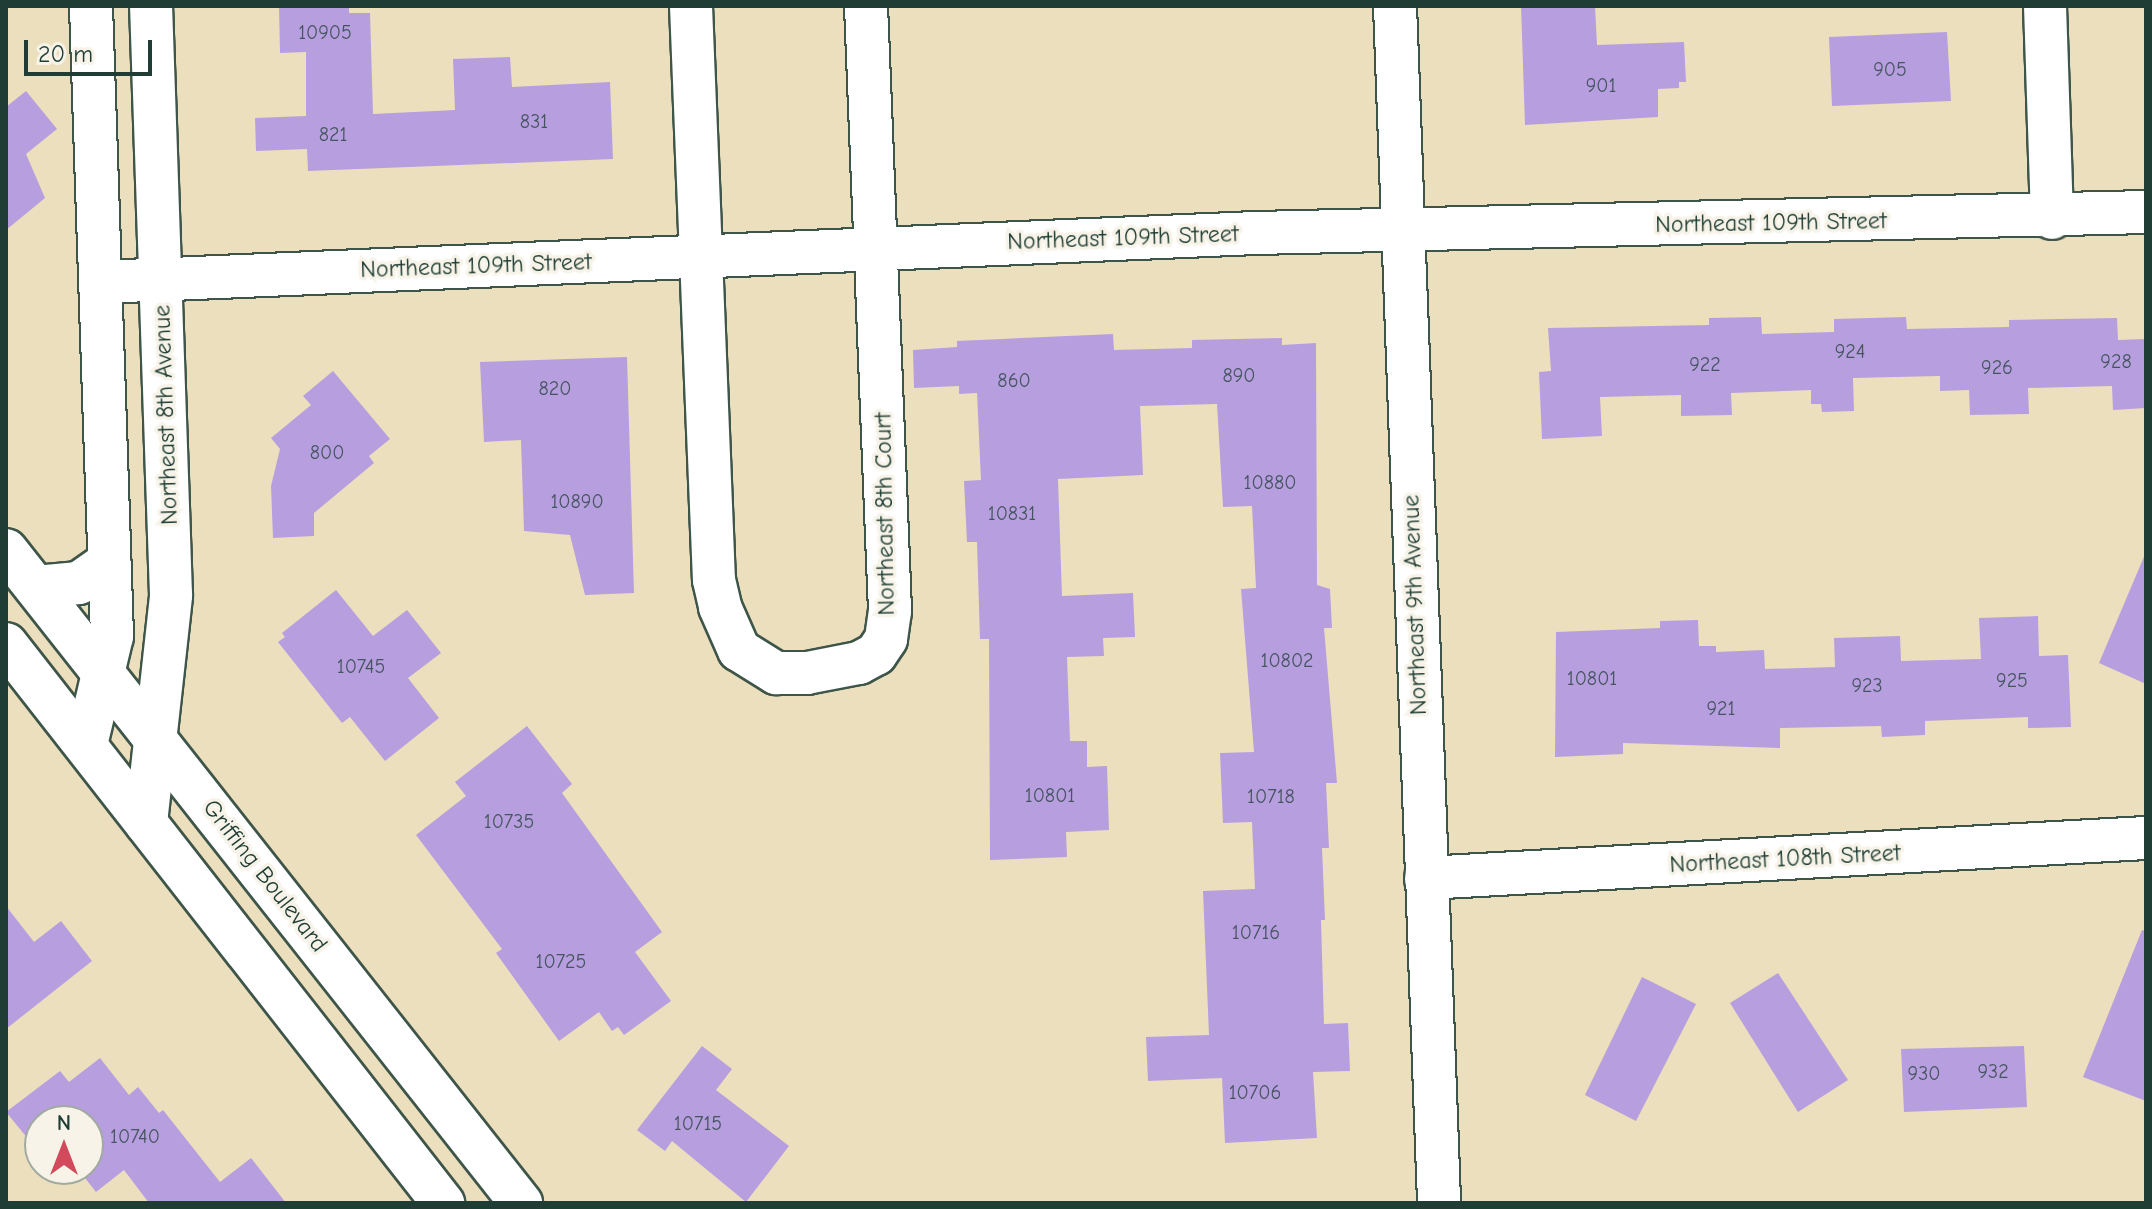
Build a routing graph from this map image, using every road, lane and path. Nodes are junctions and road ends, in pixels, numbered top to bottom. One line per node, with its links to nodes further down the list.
1 (91, 6): 13 (street)
2 (151, 6): 12 (street, Northeast 8th Avenue)
3 (691, 6): 11 (street, Northeast 8th Court)
4 (866, 6): 10 (street, Northeast 8th Court)
5 (1395, 6): 9 (street, Northeast 9th Avenue)
6 (2045, 6): 8 (street)
7 (2146, 212): 8 (street, Northeast 109th Street)
8 (2052, 218): 9 (street, Northeast 109th Street)
9 (1401, 229): 10 (street, Northeast 109th Street); 23 (street, Northeast 9th Avenue)
10 (876, 249): 11 (street, Northeast 109th Street); 11 (street, Northeast 8th Court)
11 (700, 257): 12 (street, Northeast 109th Street)
12 (162, 280): 13 (street, Northeast 109th Street); 19 (street, Northeast 8th Avenue)
13 (101, 282): 15 (street)
14 (6, 550): 16 (street, Griffing Boulevard)
15 (109, 562): 16 (street); 18 (street)
16 (36, 587): 18 (street, Griffing Boulevard)
17 (6, 644): 20 (street)
18 (106, 675): 19 (street, Griffing Boulevard); 20 (street)
19 (157, 736): 21 (street, Northeast 8th Avenue); 25 (street, Griffing Boulevard)
20 (86, 745): 21 (street)
21 (146, 823): 24 (street)
22 (2145, 839): 23 (street, Northeast 108th Street)
23 (1426, 878): 26 (street, Northeast 9th Avenue)
24 (443, 1203)
25 (521, 1203)
26 (1439, 1203)

